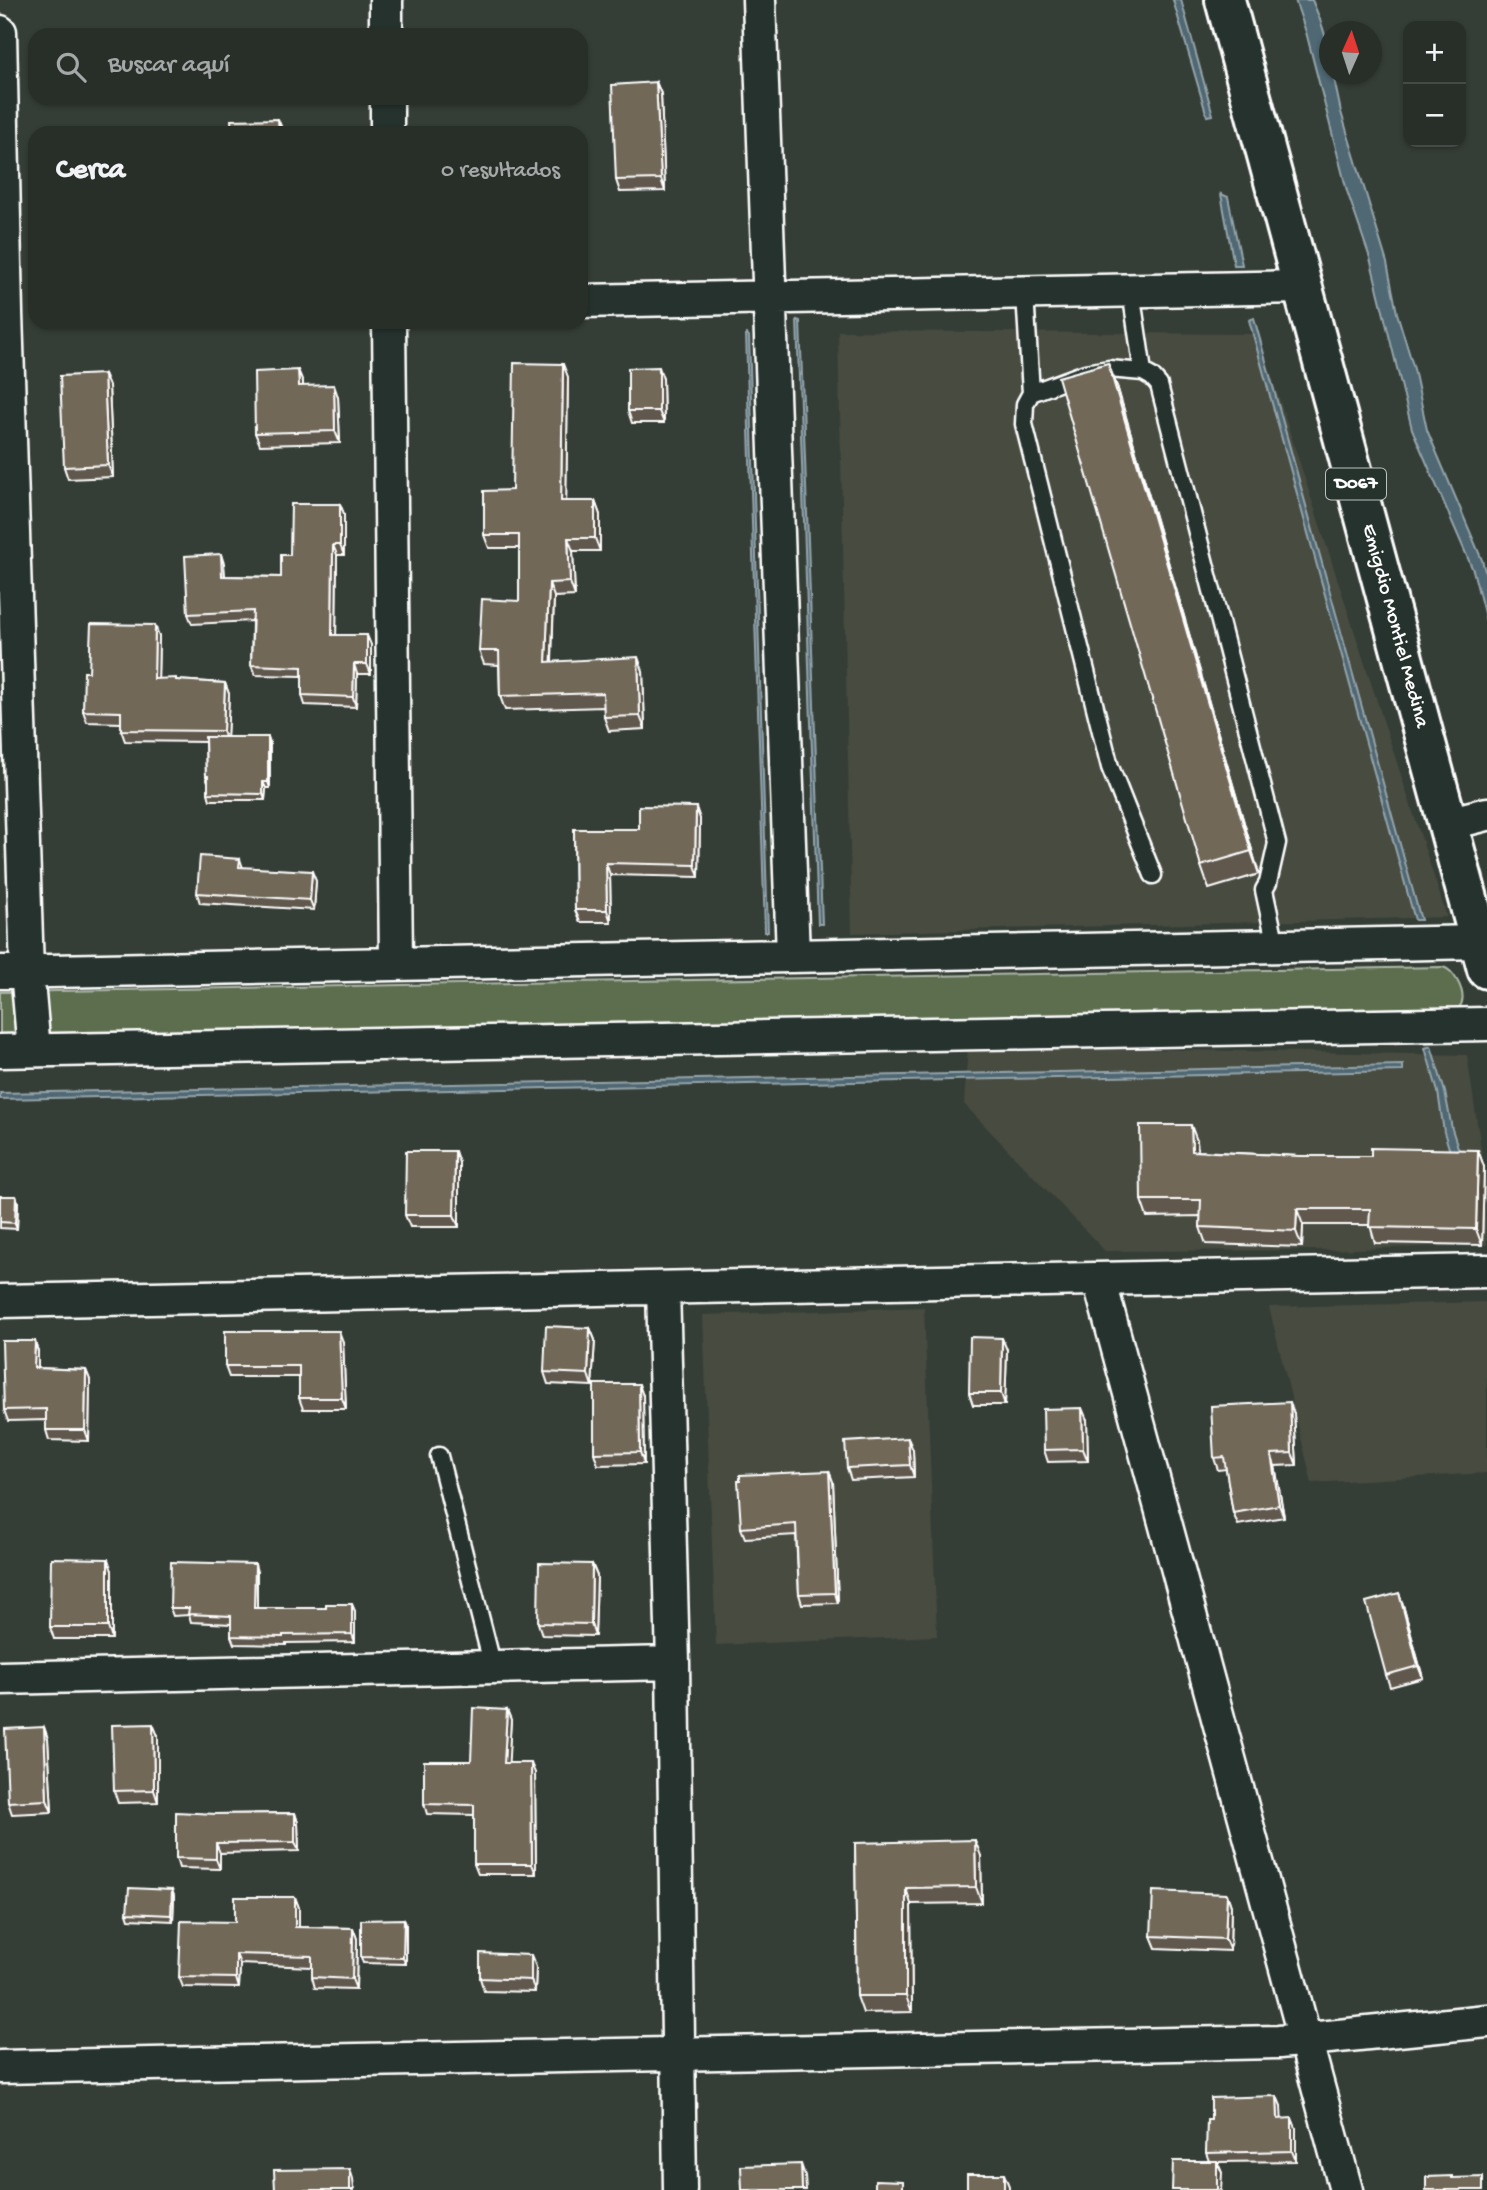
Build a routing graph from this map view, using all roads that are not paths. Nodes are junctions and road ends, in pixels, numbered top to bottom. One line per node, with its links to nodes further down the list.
1 (386, 0): 4 (street)
2 (759, 0): 11 (street)
3 (1225, 0): 8 (main road, Emigdio Montiel Medina / D067)
4 (386, 28)
5 (0, 32): 13 (street)
6 (387, 105): 7 (street)
7 (387, 126)
8 (1303, 287): 9 (street); 18 (main road, Emigdio Montiel Medina / D067)
9 (1131, 291): 10 (street); 15 (lane)
10 (1025, 293): 11 (street); 16 (lane)
11 (770, 298): 12 (street); 21 (street)
12 (588, 301)
13 (14, 312): 24 (street)
14 (389, 329): 23 (street)
15 (1143, 372): 16 (lane); 20 (lane)
16 (1031, 393): 19 (lane)
17 (1487, 814): 18 (street)
18 (1447, 824): 22 (main road, Emigdio Montiel Medina / D067)
19 (1153, 874)
20 (1276, 946): 21 (street); 22 (street)
21 (793, 956): 23 (street)
22 (1483, 956)
23 (396, 963): 24 (street)
24 (13, 972): 26 (street)
25 (1487, 1024): 26 (street)
26 (34, 1050): 27 (street)
27 (0, 1051)
28 (1487, 1271): 29 (street)
29 (1099, 1279): 30 (street); 37 (street)
30 (663, 1288): 31 (street); 33 (street)
31 (0, 1301)
32 (439, 1457): 34 (lane)
33 (673, 1663): 34 (street); 38 (street)
34 (493, 1667): 35 (street)
35 (0, 1678)
36 (1487, 2021): 37 (street)
37 (1305, 2040): 38 (street); 41 (street)
38 (678, 2053): 39 (street); 40 (street)
39 (0, 2067)
40 (680, 2190)
41 (1346, 2190)

